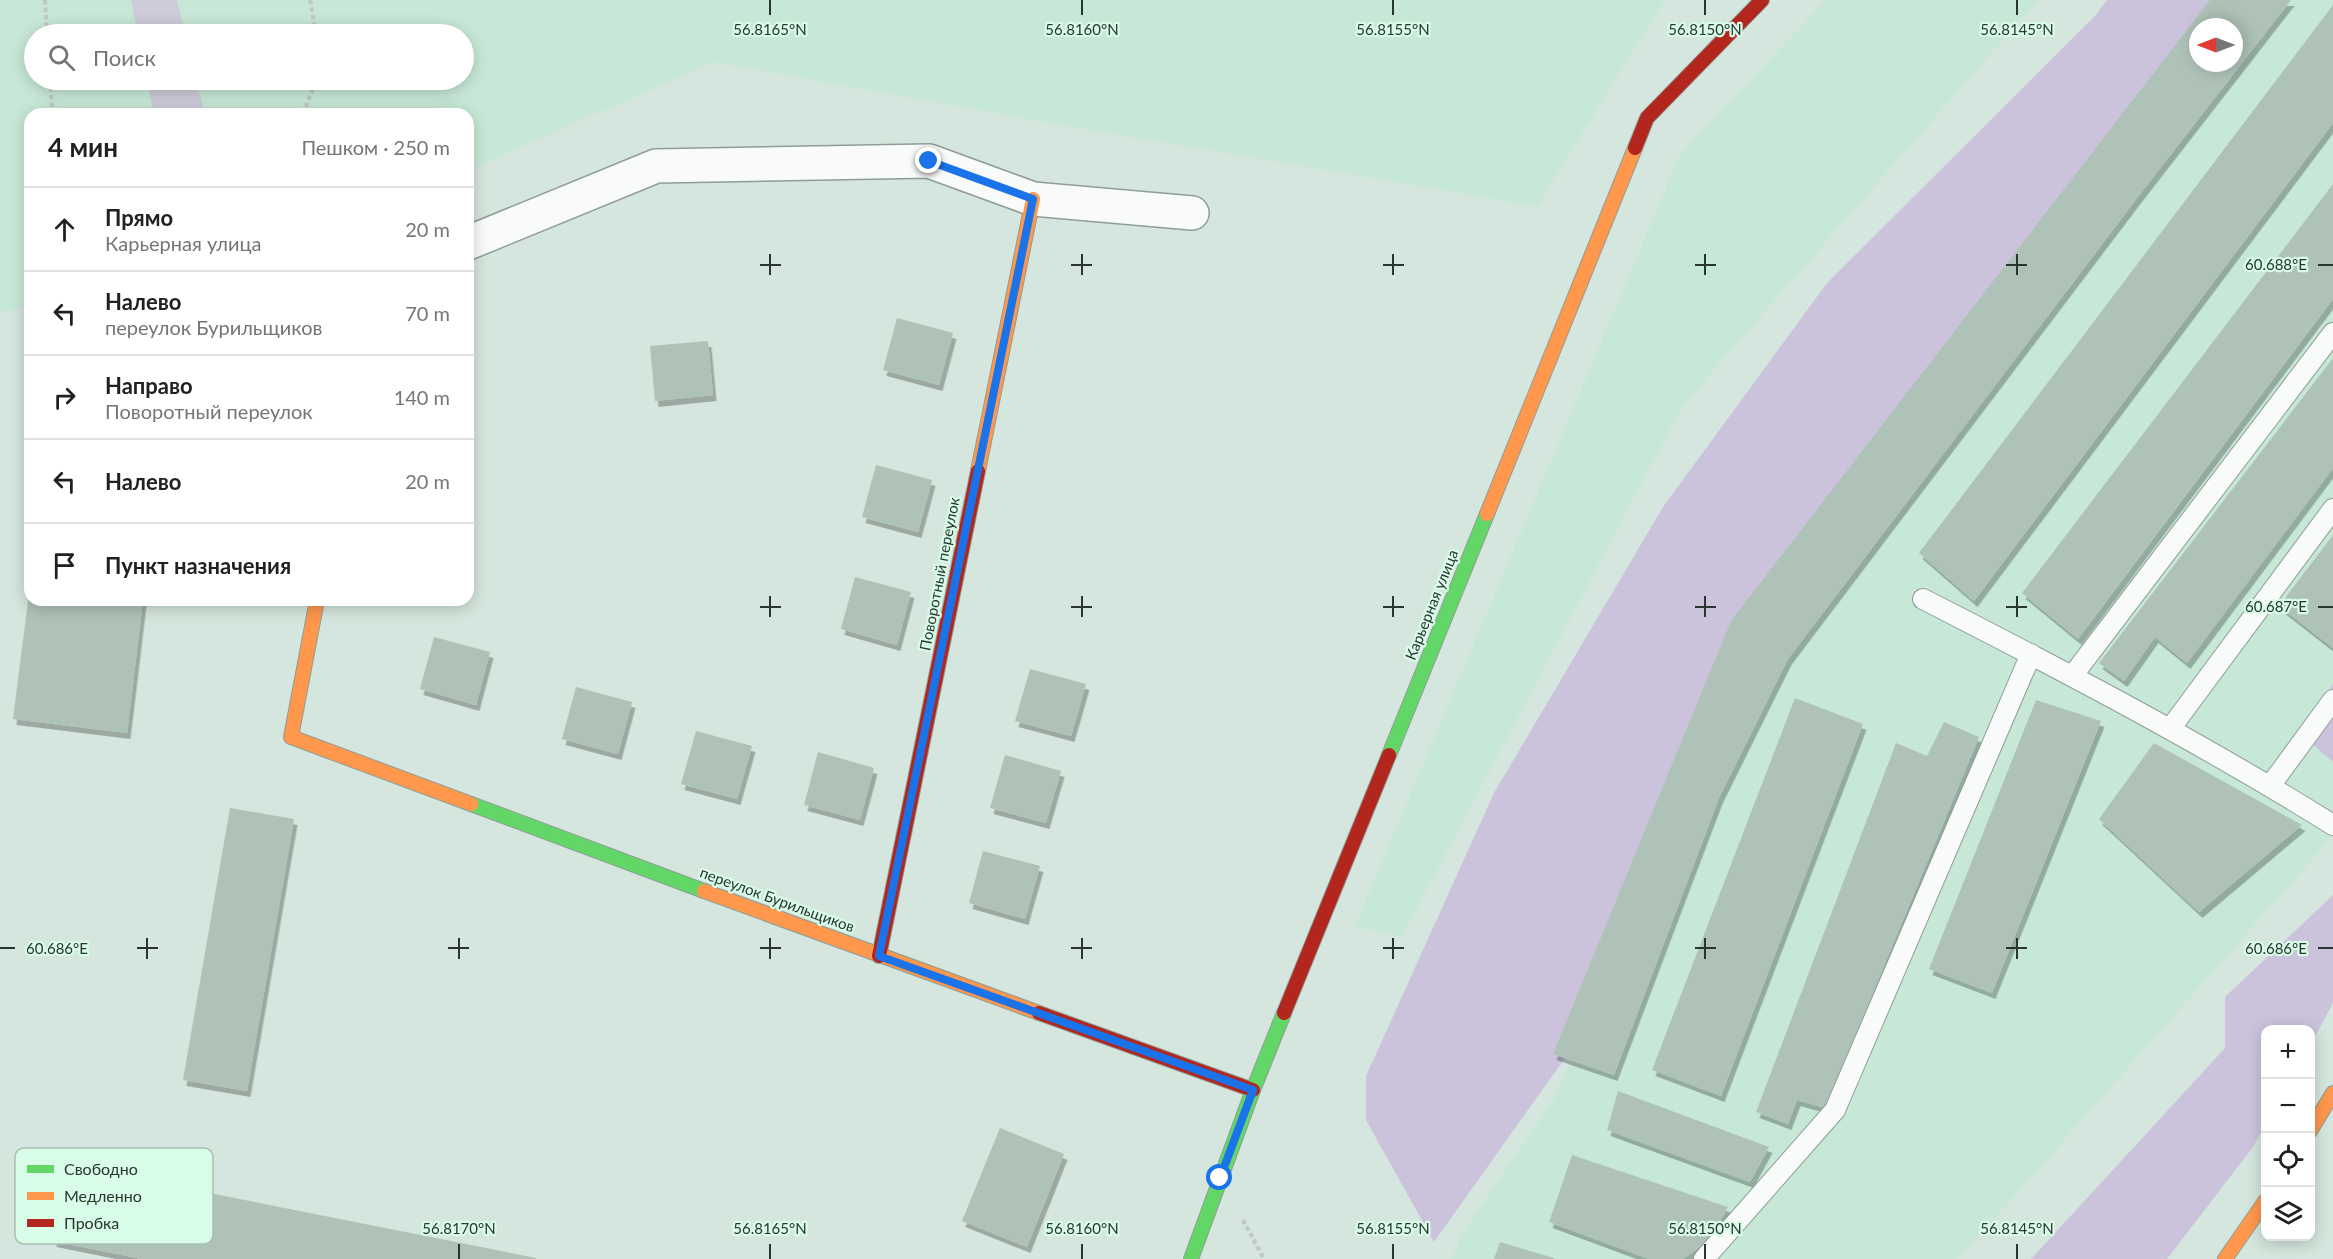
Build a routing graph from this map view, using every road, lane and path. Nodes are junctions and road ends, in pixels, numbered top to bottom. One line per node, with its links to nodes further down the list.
1 (45, 0): 4 (path)
2 (310, 0): 5 (path)
3 (1762, 0): 24 (street, Карьерная улица)
4 (46, 24)
5 (314, 24)
6 (51, 90): 8 (path)
7 (312, 90): 9 (path)
8 (52, 108)
9 (305, 108)
10 (1033, 199): 11 (street); 12 (street); 23 (street, Поворотный переулок)
11 (1192, 213)
12 (474, 241)
13 (2333, 333): 18 (lane)
14 (2333, 508): 20 (lane)
15 (1923, 599): 17 (lane)
16 (316, 606): 23 (street, переулок Бурильщиков)
17 (2031, 654): 18 (lane); 29 (lane)
18 (2073, 675): 20 (lane)
19 (2333, 700): 21 (lane)
20 (2170, 729): 21 (lane)
21 (2270, 786): 22 (lane)
22 (2333, 825)
23 (879, 956): 24 (street, переулок Бурильщиков)
24 (1253, 1090): 28 (street, Карьерная улица)
25 (2333, 1093): 26 (street)
26 (2315, 1123)
27 (2261, 1206): 30 (street)
28 (1191, 1259)
29 (1704, 1259)
30 (2225, 1259)

